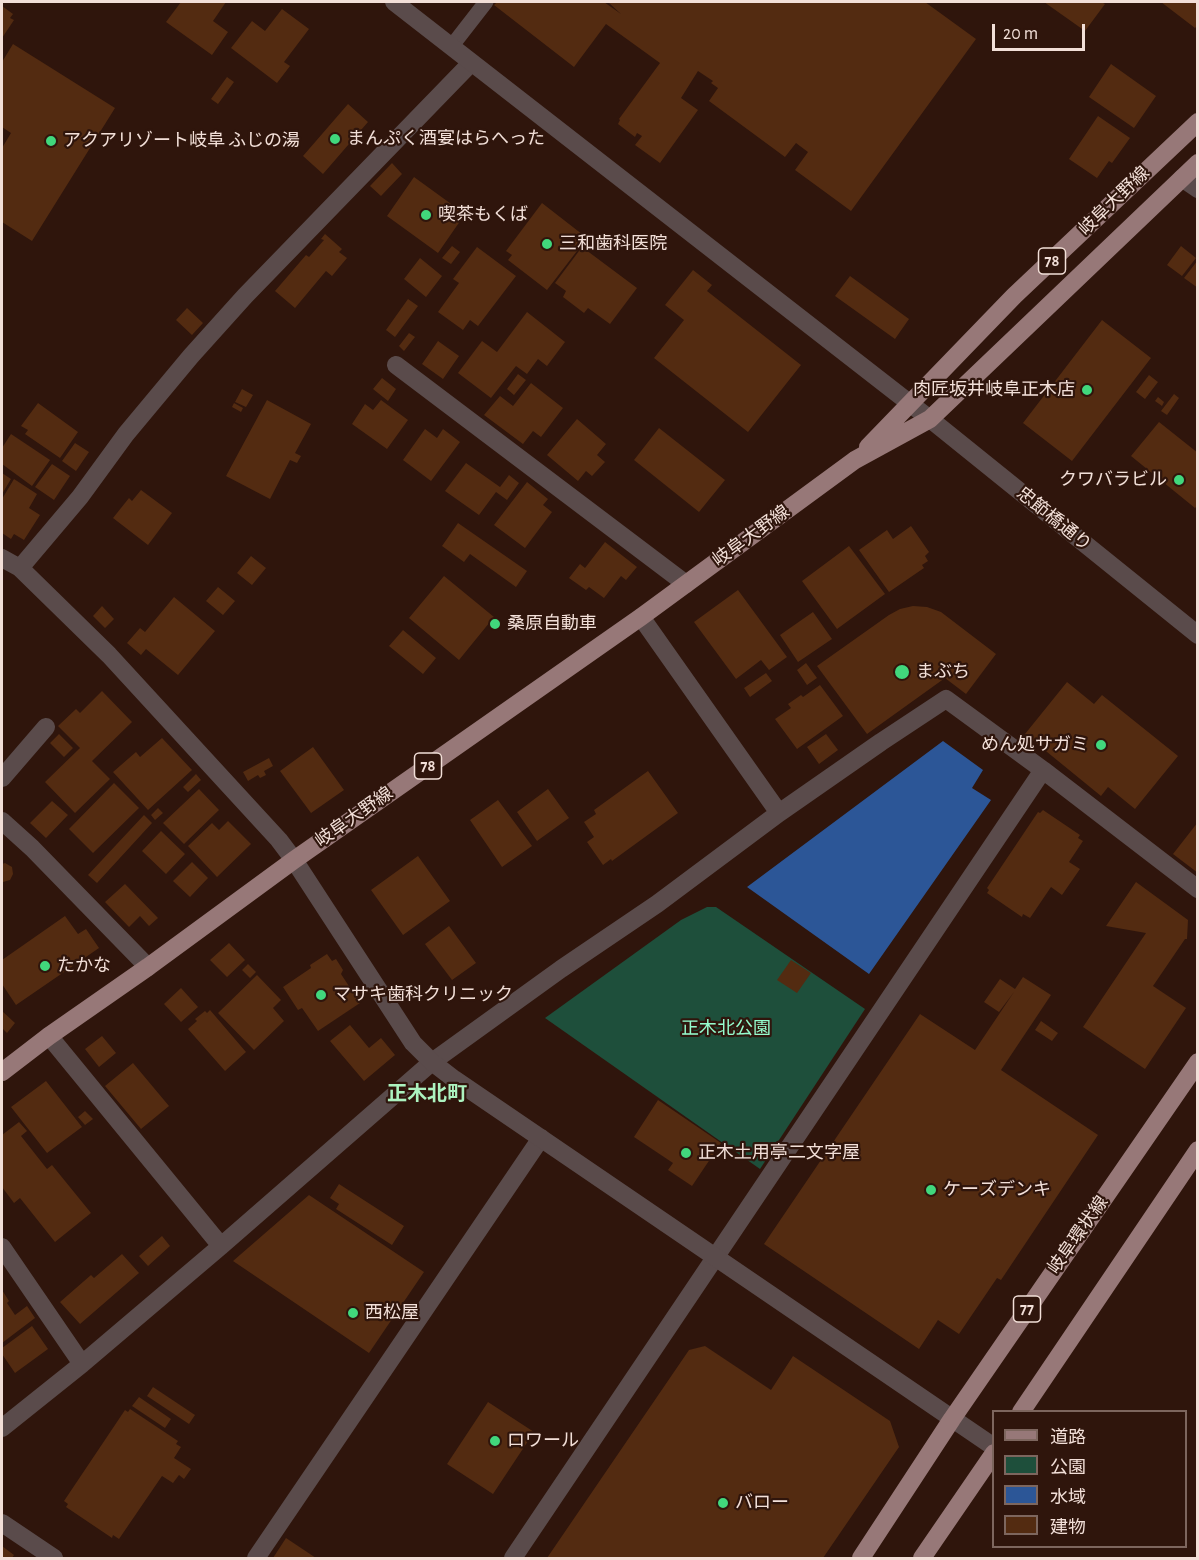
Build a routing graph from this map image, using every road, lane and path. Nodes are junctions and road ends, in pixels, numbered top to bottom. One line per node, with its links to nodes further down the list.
1 (394, 2): 3 (street, 忠節橋通り)
2 (486, 2): 3 (lane)
3 (451, 47): 4 (street, 忠節橋通り)
4 (471, 63): 10 (street, 忠節橋通り); 14 (street)
5 (1197, 122): 10 (main road, 岐阜大野線 / 78)
6 (1197, 163): 7 (main road, 岐阜大野線 / 78)
7 (1182, 178): 8 (street); 11 (main road, 岐阜大野線 / 78)
8 (1197, 189)
9 (396, 365): 15 (street)
10 (909, 403): 11 (street, 忠節橋通り); 12 (main road, 岐阜大野線 / 78)
11 (930, 419): 12 (main road, 岐阜大野線 / 78); 17 (street, 忠節橋通り)
12 (855, 460): 15 (main road, 岐阜大野線 / 78)
13 (2, 558): 14 (street)
14 (20, 568): 23 (street)
15 (686, 585): 16 (main road, 岐阜大野線 / 78)
16 (641, 616): 21 (street); 23 (main road, 岐阜大野線 / 78)
17 (1197, 632)
18 (46, 727): 20 (street)
19 (1044, 770): 21 (street); 24 (street); 34 (street)
20 (2, 778)
21 (779, 813): 27 (street)
22 (2, 821): 25 (street)
23 (294, 860): 25 (main road, 岐阜大野線 / 78); 27 (street)
24 (1197, 889)
25 (148, 967): 26 (main road, 岐阜大野線 / 78)
26 (49, 1036): 29 (main road, 岐阜大野線 / 78); 33 (street)
27 (432, 1062): 30 (street); 33 (street)
28 (1197, 1062): 37 (main road, 岐阜環状線 / 77)
29 (2, 1072)
30 (541, 1138): 34 (street); 43 (street)
31 (1197, 1150): 36 (main road)
32 (2, 1246): 35 (street)
33 (221, 1246): 35 (street)
34 (716, 1257): 37 (street); 44 (street)
35 (82, 1364): 38 (street)
36 (1022, 1410)
37 (952, 1419): 39 (street); 45 (main road, 岐阜環状線 / 77)
38 (2, 1428)
39 (992, 1446)
40 (992, 1454): 46 (main road)
41 (2, 1523): 42 (street)
42 (54, 1558)
43 (256, 1558)
44 (513, 1558)
45 (861, 1558)
46 (922, 1558)

